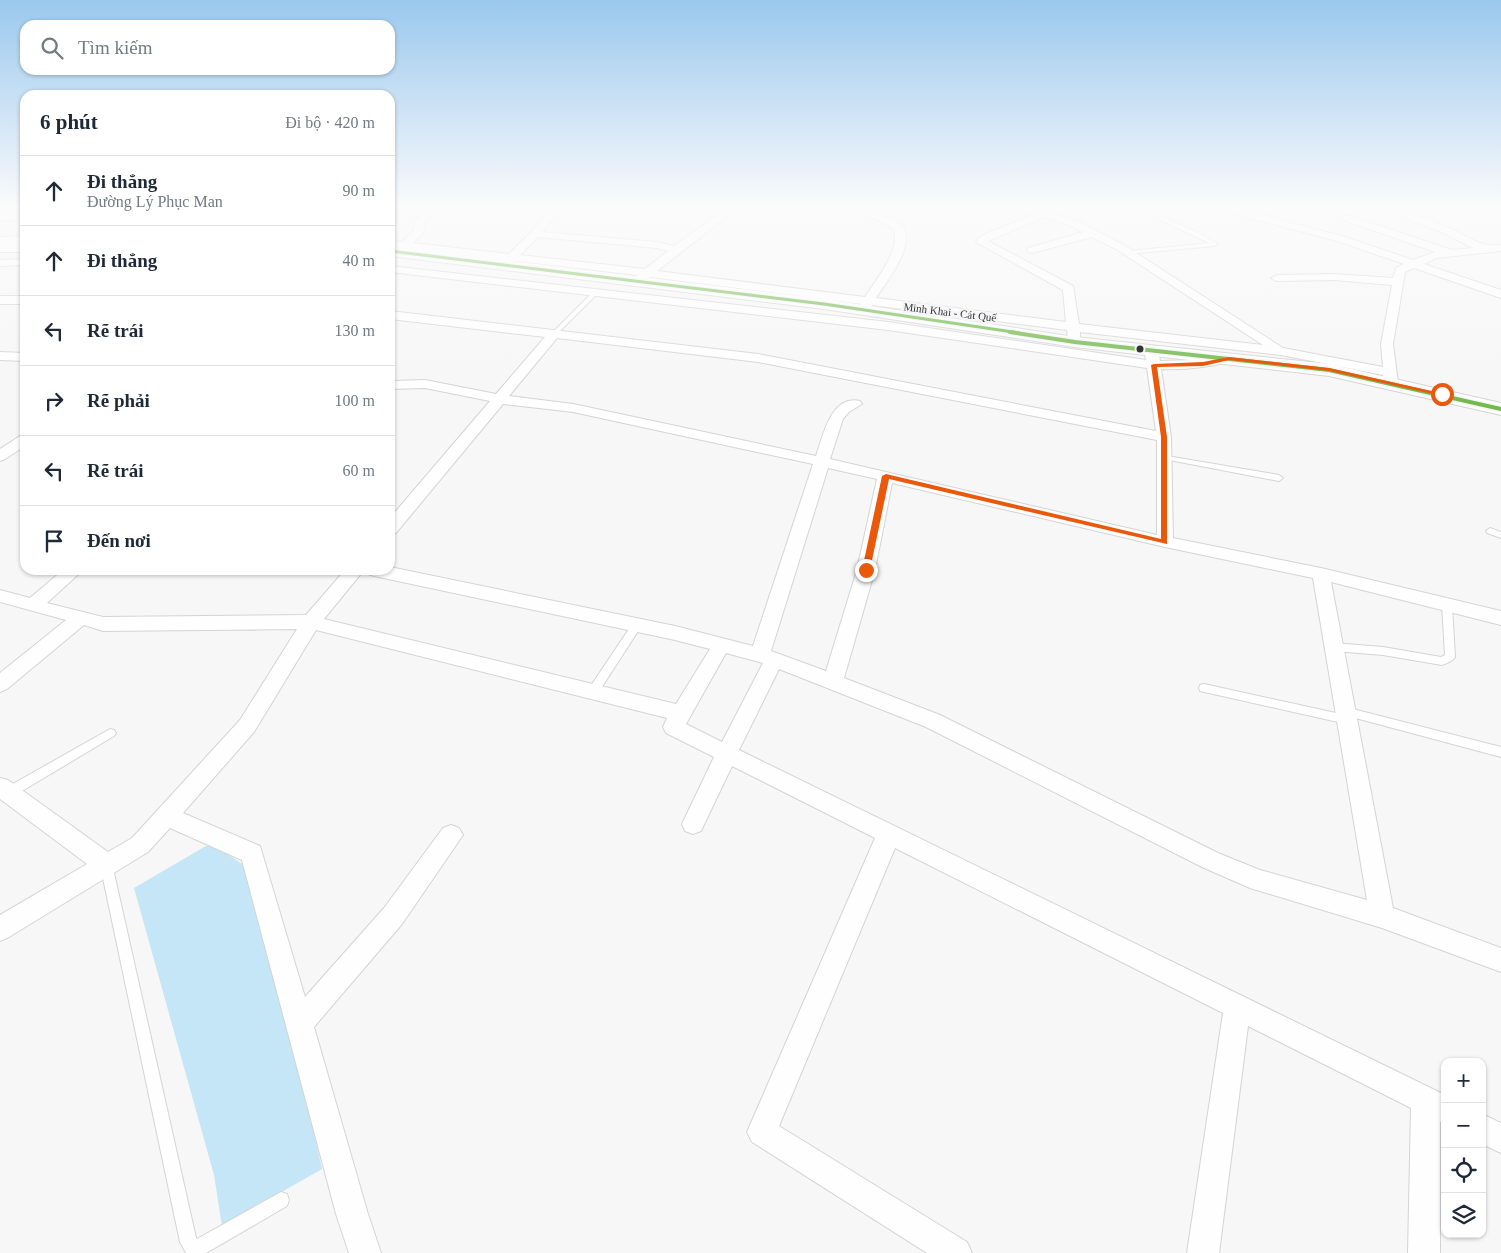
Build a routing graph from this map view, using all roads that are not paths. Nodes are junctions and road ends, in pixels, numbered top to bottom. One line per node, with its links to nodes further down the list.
1 (531, 266): 10 (main road)
2 (548, 266): 11 (street)
3 (655, 266): 11 (street)
4 (890, 266): 23 (street)
5 (1027, 266): 26 (street)
6 (1150, 266): 27 (street)
7 (1408, 266): 13 (street)
8 (1420, 266): 20 (street)
9 (395, 270): 15 (street)
10 (549, 270): 11 (main road); 15 (street)
11 (642, 277): 14 (main road); 23 (street)
12 (1277, 278): 13 (street)
13 (1398, 282): 31 (street)
14 (700, 288): 19 (street); 23 (main road)
15 (576, 291): 18 (street)
16 (0, 293): 17 (street)
17 (20, 293)
18 (595, 293): 19 (street); 25 (lane)
19 (609, 294): 30 (street)
20 (1501, 294)
21 (0, 300): 22 (street)
22 (20, 300)
23 (866, 306): 26 (main road)
24 (395, 316): 25 (street)
25 (555, 333): 33 (street); 36 (street)
26 (1074, 334): 27 (street); 30 (main road)
27 (1281, 351): 31 (street)
28 (0, 356): 29 (street)
29 (20, 358)
30 (1153, 358): 31 (main road); 36 (street)
31 (1391, 378): 35 (main road)
32 (395, 385): 33 (street)
33 (500, 399): 41 (street); 44 (street)
34 (855, 404): 41 (street)
35 (1501, 409)
36 (1164, 437): 40 (street)
37 (20, 442): 38 (street)
38 (2, 455): 39 (street)
39 (20, 456)
40 (1164, 457): 43 (lane); 47 (street)
41 (822, 461): 42 (street); 61 (street)
42 (886, 476): 47 (street); 62 (street)
43 (1278, 478)
44 (395, 523)
45 (1490, 531): 46 (lane)
46 (1501, 535)
47 (1165, 542): 49 (street)
48 (395, 574): 58 (street)
49 (1321, 574): 54 (street); 60 (street)
50 (68, 575): 53 (street)
51 (352, 575): 57 (street)
52 (0, 596): 53 (street)
53 (33, 605): 55 (street)
54 (1447, 605): 56 (street); 60 (lane)
55 (81, 618): 57 (street); 63 (street)
56 (1501, 618)
57 (311, 622): 65 (street); 72 (street)
58 (637, 625): 59 (street); 65 (lane)
59 (721, 646): 61 (street); 66 (street)
60 (1334, 647): 67 (street)
61 (767, 658): 62 (street); 70 (street)
62 (833, 682): 77 (street)
63 (0, 684)
64 (1204, 688): 67 (lane)
65 (592, 692): 66 (street)
66 (682, 714): 70 (street)
67 (1346, 716): 69 (lane); 77 (street)
68 (110, 732): 71 (lane)
69 (1501, 752)
70 (727, 753): 73 (street); 74 (street)
71 (4, 790): 76 (street)
72 (166, 816): 76 (street); 81 (street)
73 (693, 824)
74 (889, 834): 80 (street); 87 (street)
75 (451, 835): 81 (street)
76 (106, 864): 78 (street); 85 (lane)
77 (1382, 916): 79 (street)
78 (0, 929)
79 (1501, 960)
80 (1237, 1007): 82 (street); 88 (street)
81 (299, 1024): 86 (street)
82 (1435, 1106): 89 (street)
83 (1486, 1131): 84 (street)
84 (1501, 1138)
85 (281, 1200)
86 (365, 1253)
87 (956, 1253)
88 (1203, 1253)
89 (1424, 1253)

